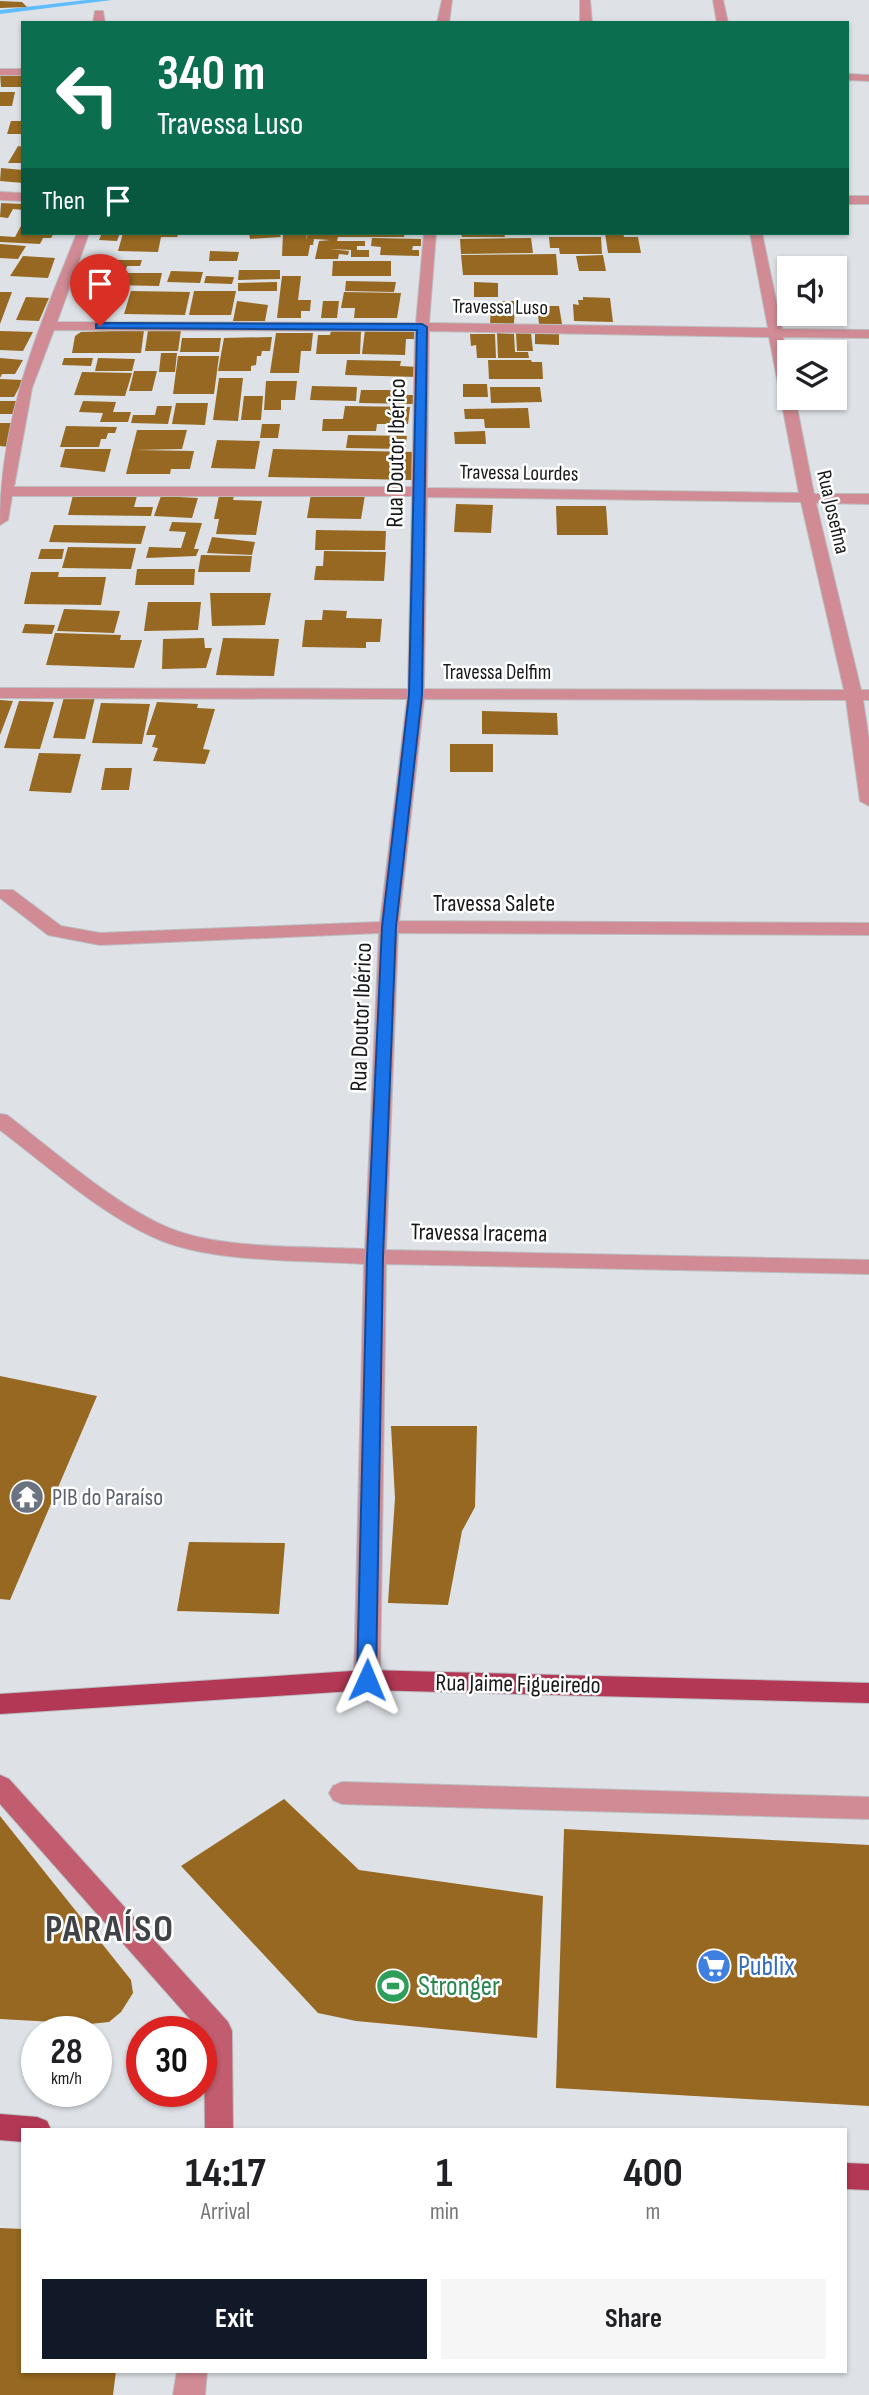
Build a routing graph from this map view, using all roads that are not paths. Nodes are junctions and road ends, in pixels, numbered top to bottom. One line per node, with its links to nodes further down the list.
1 (447, 0): 4 (street)
2 (585, 0): 5 (street)
3 (719, 0): 6 (street)
4 (443, 21)
5 (586, 21)
6 (723, 21)
7 (0, 72): 8 (street)
8 (21, 72)
9 (849, 78): 10 (street)
10 (869, 78)
11 (0, 196): 12 (street)
12 (21, 197)
13 (849, 200): 14 (street)
14 (869, 200)
15 (82, 235): 18 (street)
16 (430, 235): 19 (street, Rua Doutor Ibérico)
17 (756, 235): 20 (street, Rua Josefina)
18 (46, 326): 19 (street, Travessa Luso); 22 (street)
19 (422, 327): 20 (street, Travessa Luso); 23 (street, Rua Doutor Ibérico)
20 (775, 333): 21 (street, Travessa Luso); 24 (street, Rua Josefina)
21 (869, 334)
22 (3, 491): 23 (street, Travessa Lourdes); 26 (street)
23 (421, 492): 24 (street, Travessa Lourdes); 28 (street, Rua Doutor Ibérico)
24 (808, 499): 25 (street, Travessa Lourdes); 29 (street, Rua Josefina)
25 (869, 499)
26 (0, 520)
27 (0, 694): 28 (street, Travessa Delfim)
28 (416, 695): 29 (street, Travessa Delfim); 32 (street, Rua Doutor Ibérico)
29 (861, 695): 30 (street, Rua Josefina)
30 (869, 801)
31 (6, 894): 32 (street, Travessa Salete)
32 (389, 927): 33 (street, Travessa Salete); 35 (street, Rua Doutor Ibérico)
33 (869, 929)
34 (0, 1120): 35 (street, Travessa Iracema)
35 (375, 1257): 36 (street, Travessa Iracema); 37 (street, Rua Doutor Ibérico)
36 (869, 1267)
37 (367, 1680): 38 (main road, Rua Jaime Figueiredo); 39 (main road, Rua Jaime Figueiredo)
38 (869, 1693)
39 (0, 1704)
40 (0, 1786): 44 (main road)
41 (342, 1793): 42 (street)
42 (869, 1808)
43 (0, 2127): 45 (main road)
44 (219, 2128)
45 (21, 2129)
46 (847, 2176): 47 (main road)
47 (869, 2177)
48 (192, 2373): 49 (street)
49 (189, 2395)

